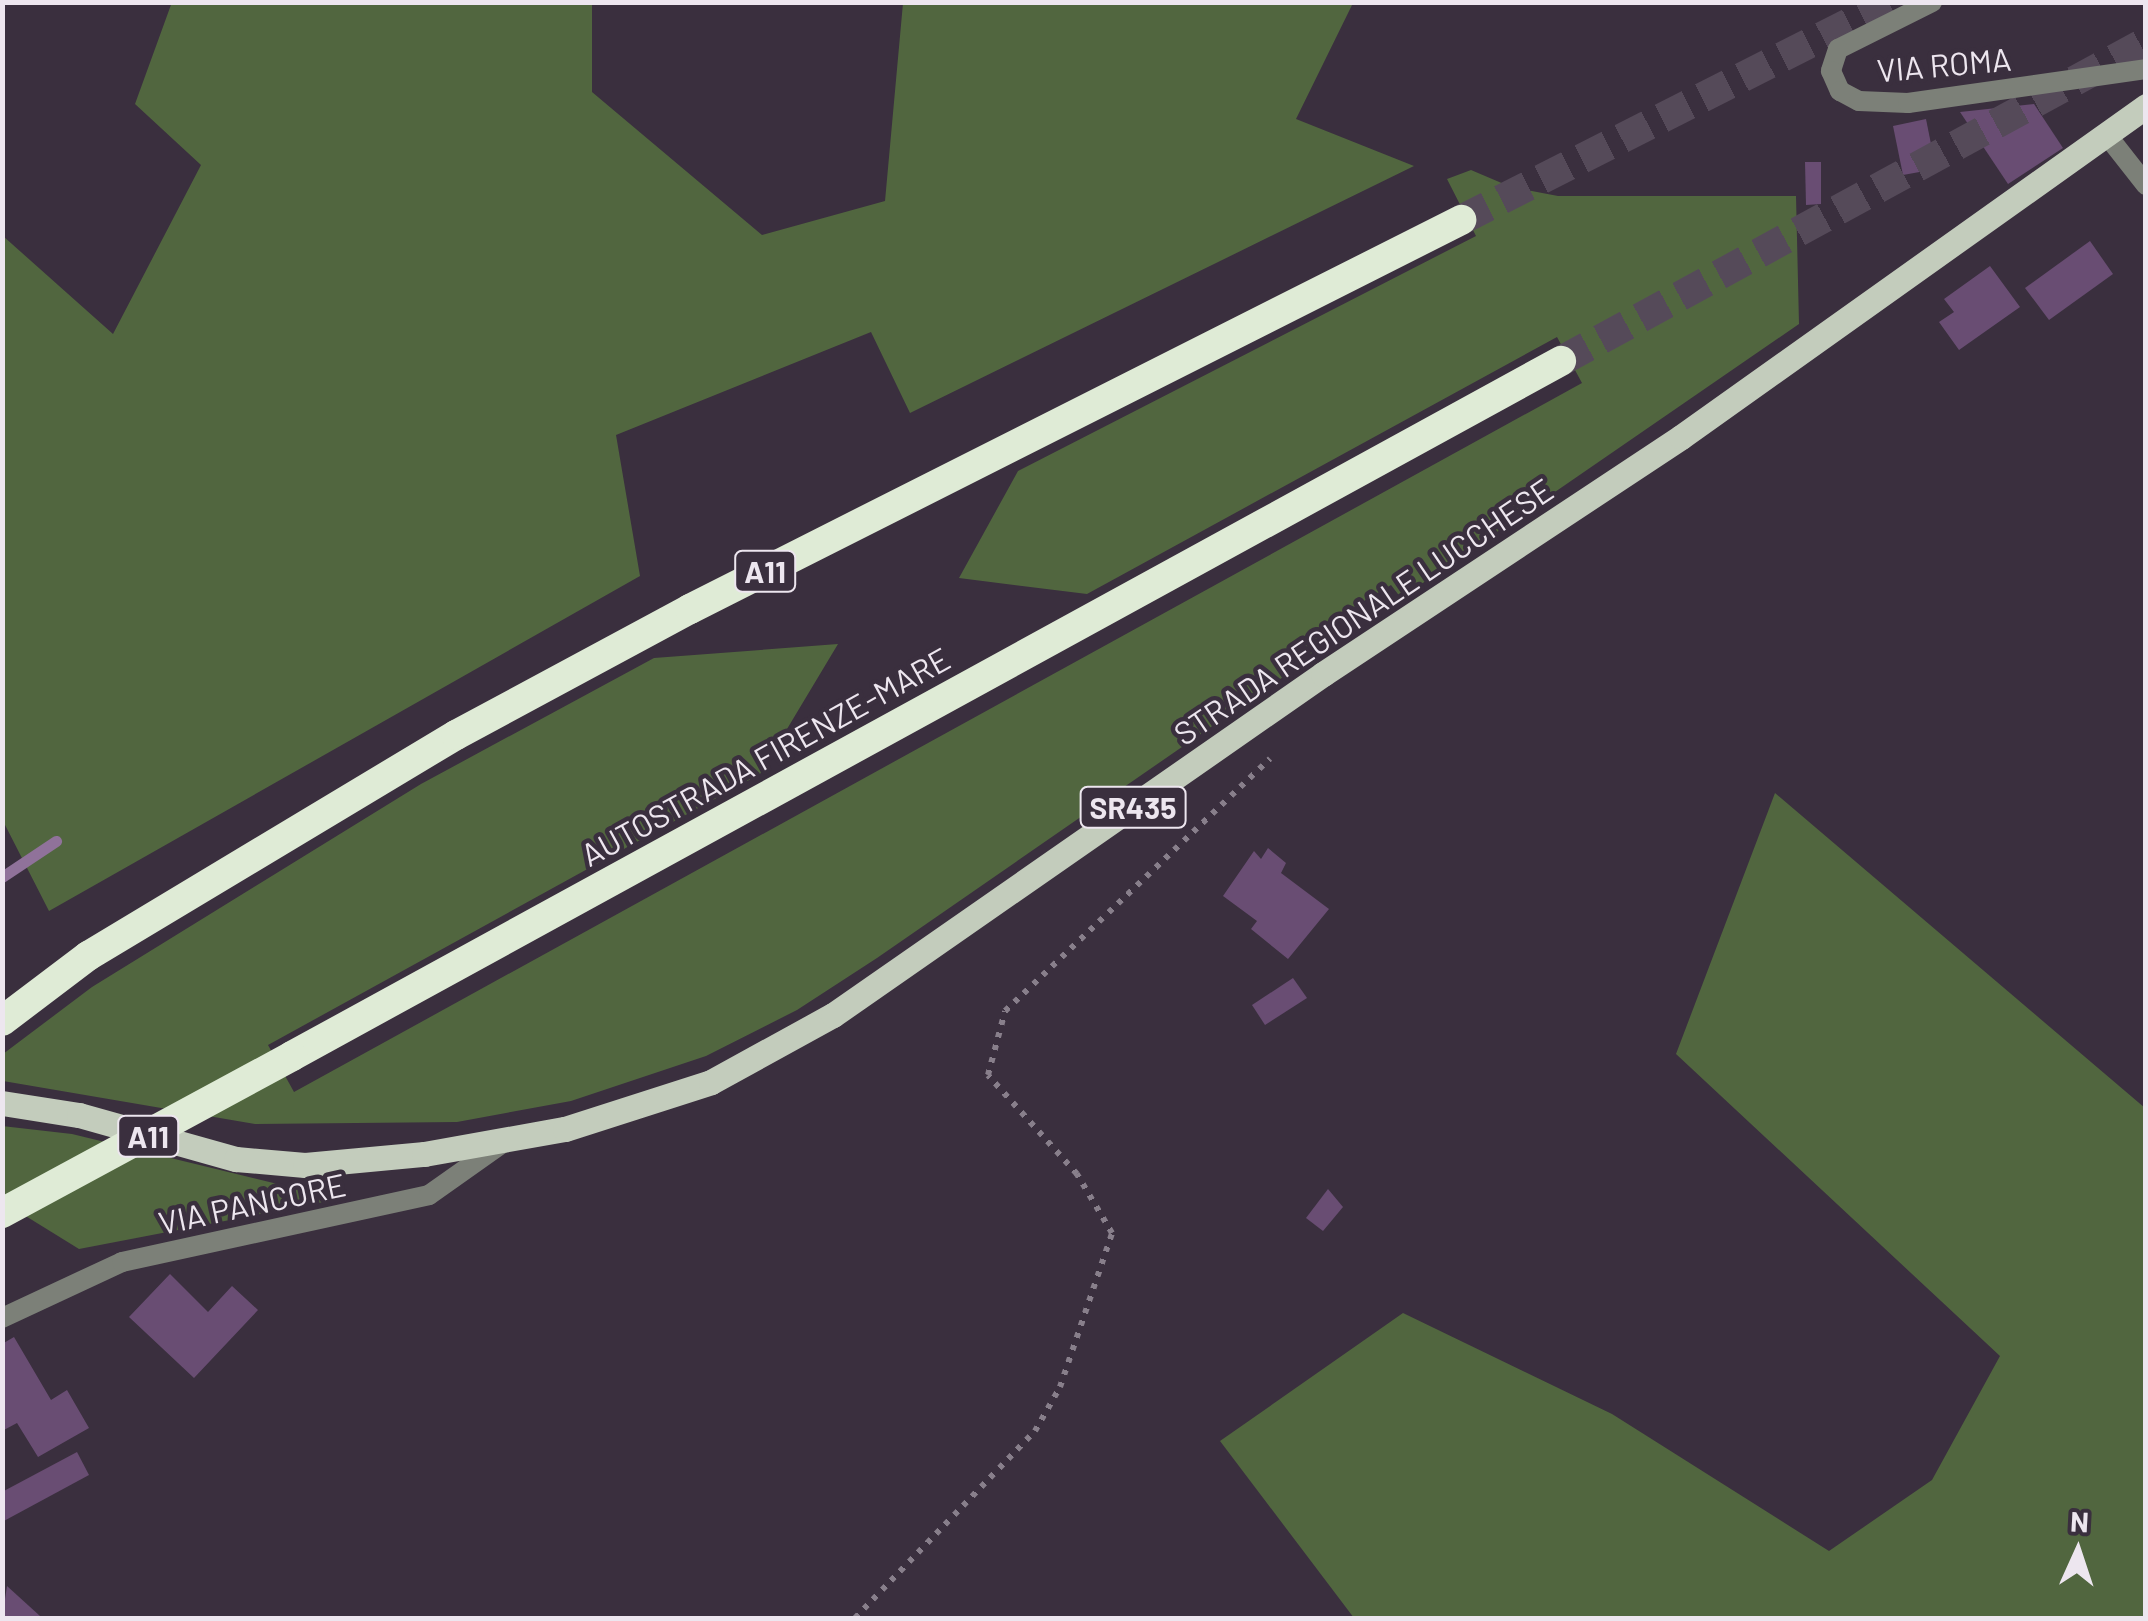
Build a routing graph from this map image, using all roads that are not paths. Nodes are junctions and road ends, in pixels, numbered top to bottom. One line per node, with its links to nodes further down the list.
1 (1932, 2): 2 (street, VIA ROMA)
2 (2146, 69)
3 (2146, 106): 4 (main road, STRADA REGIONALE LUCCHESE / SR435)
4 (2106, 134): 5 (street); 10 (main road, STRADA REGIONALE LUCCHESE / SR435)
5 (2146, 185)
6 (1461, 220): 8 (highway, A11)
7 (1561, 361): 11 (highway, AUTOSTRADA FIRENZE-MARE / A11, bridge)
8 (2, 1020)
9 (2, 1103): 10 (main road, STRADA REGIONALE LUCCHESE / SR435)
10 (508, 1139): 12 (street, VIA PANCORE)
11 (2, 1213)
12 (2, 1318)

